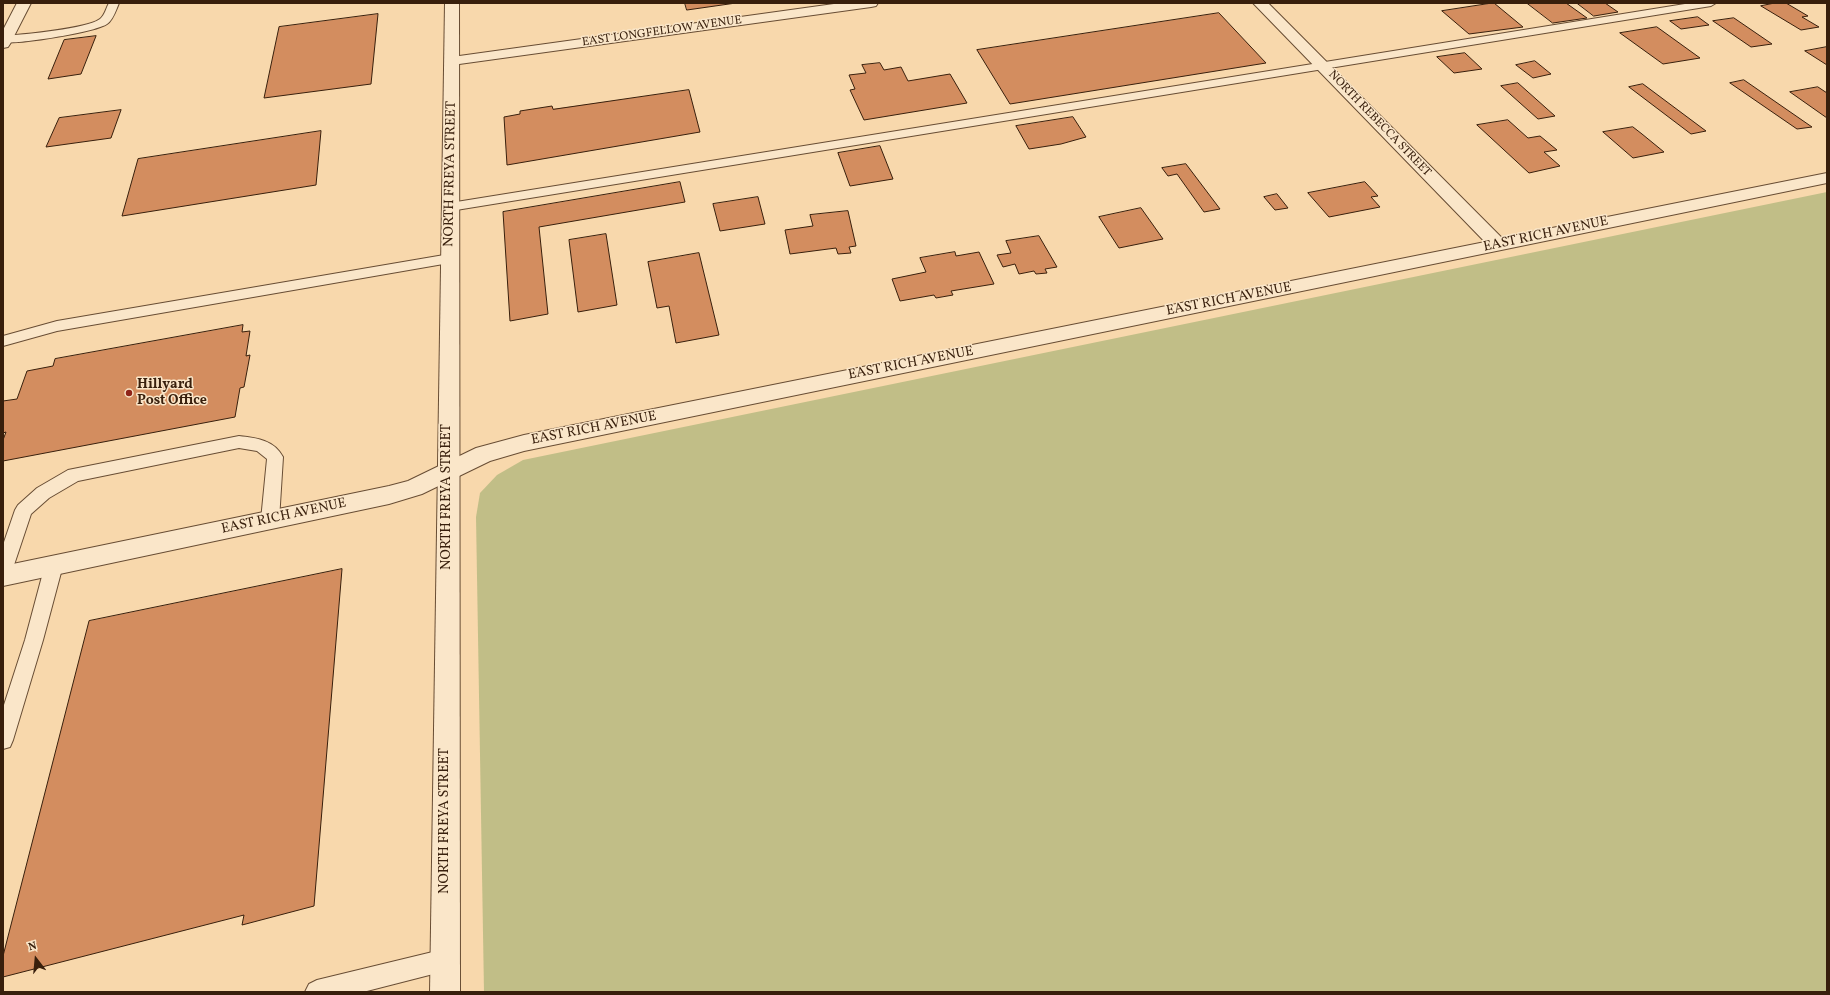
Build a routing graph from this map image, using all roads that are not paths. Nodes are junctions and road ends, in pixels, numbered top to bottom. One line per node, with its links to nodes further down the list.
1 (24, 3): 7 (street)
2 (114, 3): 7 (lane)
3 (452, 3): 8 (street, NORTH FREYA STREET)
4 (871, 3): 8 (street, EAST LONGFELLOW AVENUE)
5 (1260, 3): 9 (street, NORTH REBECCA STREET)
6 (1712, 3): 9 (lane)
7 (4, 42)
8 (452, 61): 11 (street, NORTH FREYA STREET)
9 (1322, 66): 11 (lane); 12 (street, NORTH REBECCA STREET)
10 (1827, 178): 12 (street, EAST RICH AVENUE)
11 (450, 207): 13 (street, NORTH FREYA STREET)
12 (1498, 245): 15 (street, EAST RICH AVENUE)
13 (450, 259): 14 (lane); 15 (street, NORTH FREYA STREET)
14 (3, 341)
15 (447, 471): 16 (street, EAST RICH AVENUE); 21 (street, NORTH FREYA STREET)
16 (270, 520): 17 (street, EAST RICH AVENUE); 18 (lane)
17 (54, 566): 19 (street, EAST RICH AVENUE); 20 (lane)
18 (3, 571)
19 (3, 576)
20 (3, 740)
21 (445, 960): 22 (lane); 23 (street, NORTH FREYA STREET)
22 (316, 992)
23 (445, 992)

